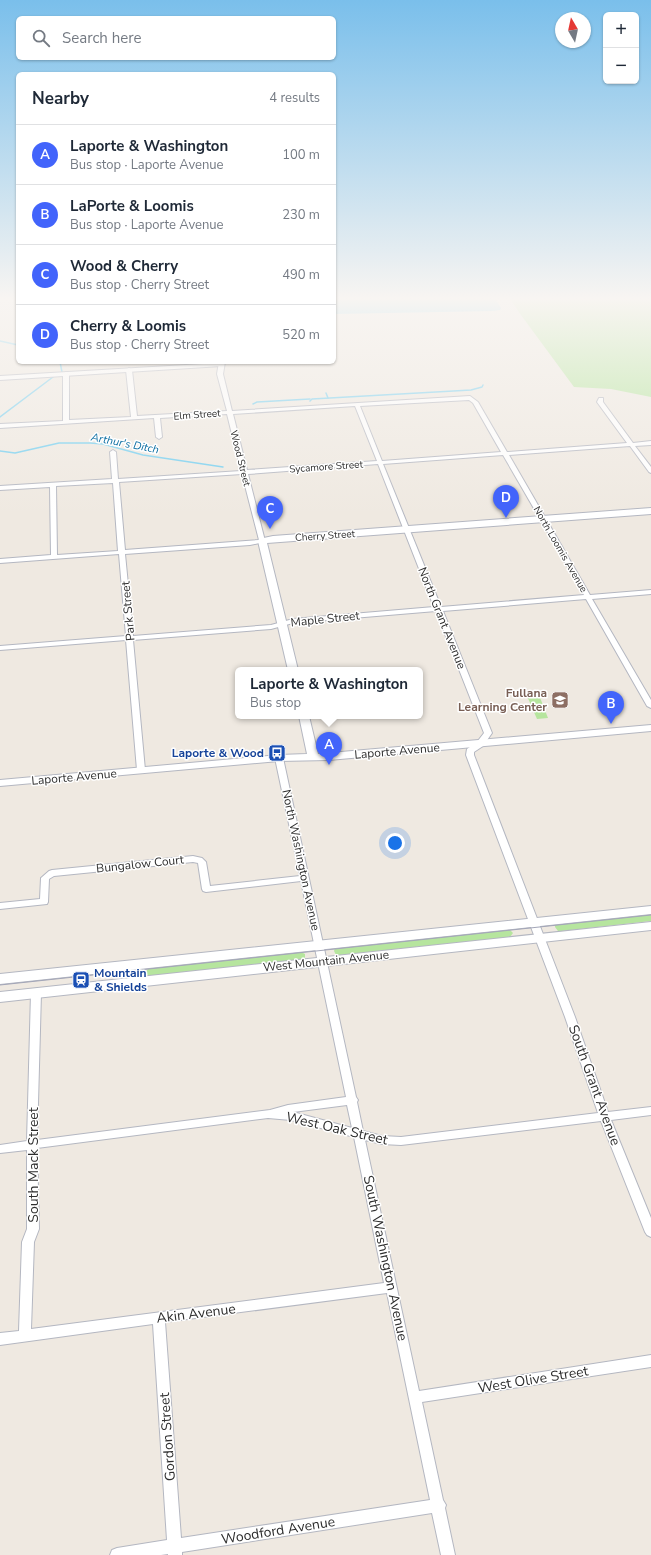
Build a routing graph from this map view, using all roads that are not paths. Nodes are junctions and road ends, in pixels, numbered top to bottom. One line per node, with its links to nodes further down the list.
1 (129, 370): 2 (street); 4 (street); 11 (street)
2 (136, 370)
3 (220, 370): 9 (street, Wood Street)
4 (66, 374): 5 (street); 12 (street)
5 (0, 378)
6 (467, 398): 8 (street, Elm Street); 18 (street, North Loomis Avenue)
7 (601, 399): 16 (street)
8 (357, 405): 9 (street, Elm Street); 19 (street, North Grant Avenue)
9 (230, 412): 10 (street, Elm Street); 21 (street, Wood Street)
10 (156, 417): 11 (street, Elm Street); 14 (street)
11 (134, 418): 12 (street, Elm Street)
12 (66, 422): 13 (street, Elm Street)
13 (0, 426)
14 (159, 437)
15 (651, 443): 16 (street, Sycamore Street)
16 (631, 445): 18 (street, Sycamore Street); 20 (street)
17 (113, 452): 22 (street, Park Street)
18 (506, 453): 19 (street, Sycamore Street); 26 (street, North Loomis Avenue)
19 (379, 462): 21 (street, Sycamore Street); 27 (street, North Grant Avenue)
20 (651, 471)
21 (244, 472): 22 (street, Sycamore Street); 28 (street, Wood Street)
22 (116, 480): 23 (street, Sycamore Street); 29 (street, Park Street)
23 (53, 484): 24 (street, Sycamore Street); 30 (street)
24 (0, 488)
25 (651, 511): 26 (street, Cherry Street)
26 (543, 519): 27 (street, Cherry Street); 33 (street, North Loomis Avenue)
27 (406, 529): 28 (street, Cherry Street); 34 (street, North Grant Avenue)
28 (262, 541): 29 (street, Cherry Street); 35 (street, Wood Street)
29 (123, 552): 30 (street, Cherry Street); 36 (street, Park Street)
30 (54, 558): 31 (street, Cherry Street)
31 (0, 561)
32 (651, 592): 33 (street, Maple Street)
33 (589, 597): 34 (street, Maple Street); 39 (street, North Loomis Avenue)
34 (438, 609): 35 (street, Maple Street); 42 (street, North Grant Avenue)
35 (282, 624): 36 (street, Maple Street); 38 (street, Wood Street)
36 (131, 638): 37 (street, Maple Street); 45 (street, Park Street)
37 (0, 648)
38 (292, 667)
39 (651, 706)
40 (305, 719): 43 (street)
41 (650, 730): 42 (street, Laporte Avenue)
42 (480, 744): 43 (street, Laporte Avenue); 50 (street, North Grant Avenue)
43 (313, 757): 44 (street, Laporte Avenue)
44 (279, 758): 45 (street, Laporte Avenue); 47 (street, North Washington Avenue)
45 (141, 770): 46 (street, Laporte Avenue)
46 (0, 783)
47 (305, 878): 48 (street, Bungalow Court); 53 (street, North Washington Avenue)
48 (0, 906)
49 (651, 910): 50 (street, West Mountain Avenue)
50 (533, 922): 52 (street, North Grant Avenue); 53 (street, West Mountain Avenue)
51 (651, 926): 52 (street, West Mountain Avenue)
52 (539, 938): 54 (street, West Mountain Avenue); 61 (street, South Grant Avenue)
53 (319, 945): 54 (street, North Washington Avenue); 55 (street, West Mountain Avenue)
54 (323, 962): 56 (street, West Mountain Avenue); 58 (street, South Washington Avenue)
55 (0, 979)
56 (36, 993): 57 (street, West Mountain Avenue); 63 (street, South Mack Street)
57 (0, 997)
58 (352, 1100): 60 (street); 62 (street, South Washington Avenue)
59 (651, 1111): 61 (street, West Oak Street)
60 (268, 1114): 62 (street, West Oak Street); 63 (street, West Oak Street)
61 (605, 1117): 62 (street, West Oak Street); 65 (street, South Grant Avenue)
62 (360, 1135): 66 (street, South Washington Avenue)
63 (32, 1145): 64 (street, West Oak Street); 68 (street, South Mack Street)
64 (0, 1149)
65 (651, 1232)
66 (391, 1287): 67 (street, Akin Avenue); 71 (street, South Washington Avenue)
67 (159, 1318): 68 (street, Akin Avenue); 73 (street, Gordon Street)
68 (25, 1336): 69 (street, Akin Avenue)
69 (0, 1339)
70 (651, 1361): 71 (street, West Olive Street)
71 (416, 1397): 72 (street, South Washington Avenue)
72 (439, 1505): 73 (street, Woodford Avenue); 75 (street, South Washington Avenue)
73 (175, 1550): 74 (street, Woodford Avenue)
74 (118, 1555)
75 (448, 1555)

